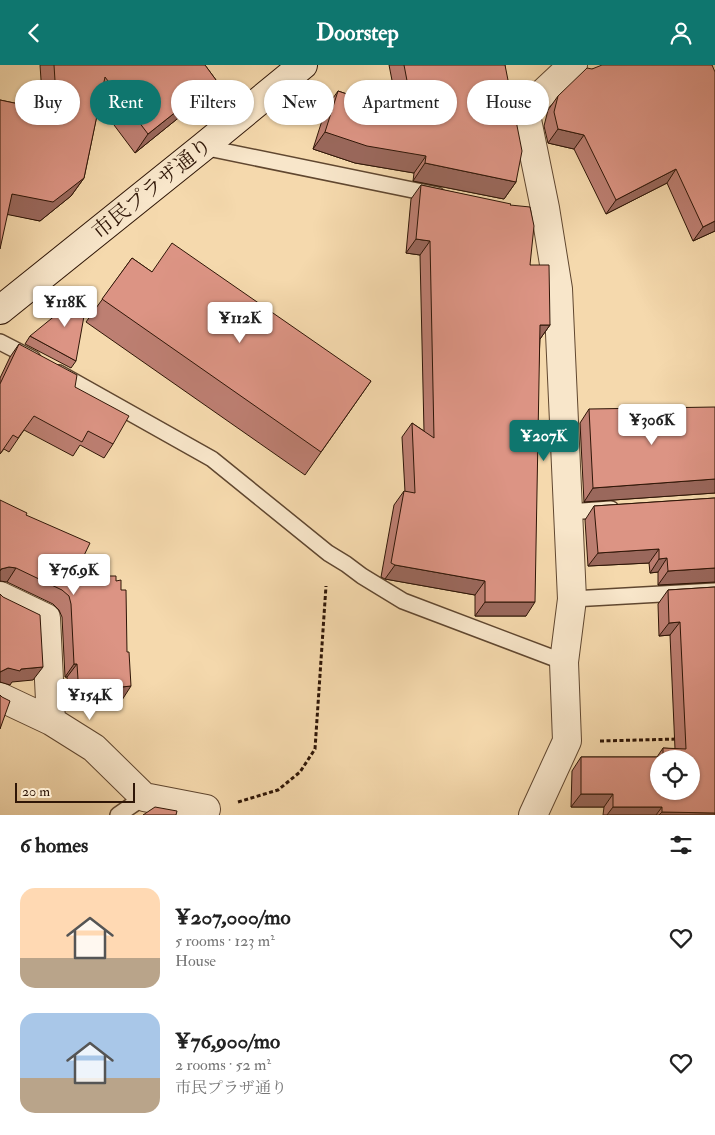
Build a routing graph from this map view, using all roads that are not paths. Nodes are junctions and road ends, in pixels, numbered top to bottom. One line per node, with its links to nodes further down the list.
1 (303, 65): 3 (street, 市民プラザ通り)
2 (573, 65): 8 (street)
3 (203, 147): 4 (lane); 5 (street, 市民プラザ通り)
4 (446, 197)
5 (0, 310)
6 (0, 342): 12 (lane)
7 (627, 508): 8 (lane)
8 (568, 512): 11 (street)
9 (715, 591): 11 (lane)
10 (0, 596): 14 (street)
11 (572, 599): 12 (street)
12 (564, 662): 18 (street)
13 (0, 697): 14 (street)
14 (51, 721): 15 (street)
15 (144, 797): 16 (street); 17 (lane)
16 (205, 812)
17 (118, 815)
18 (533, 815)

